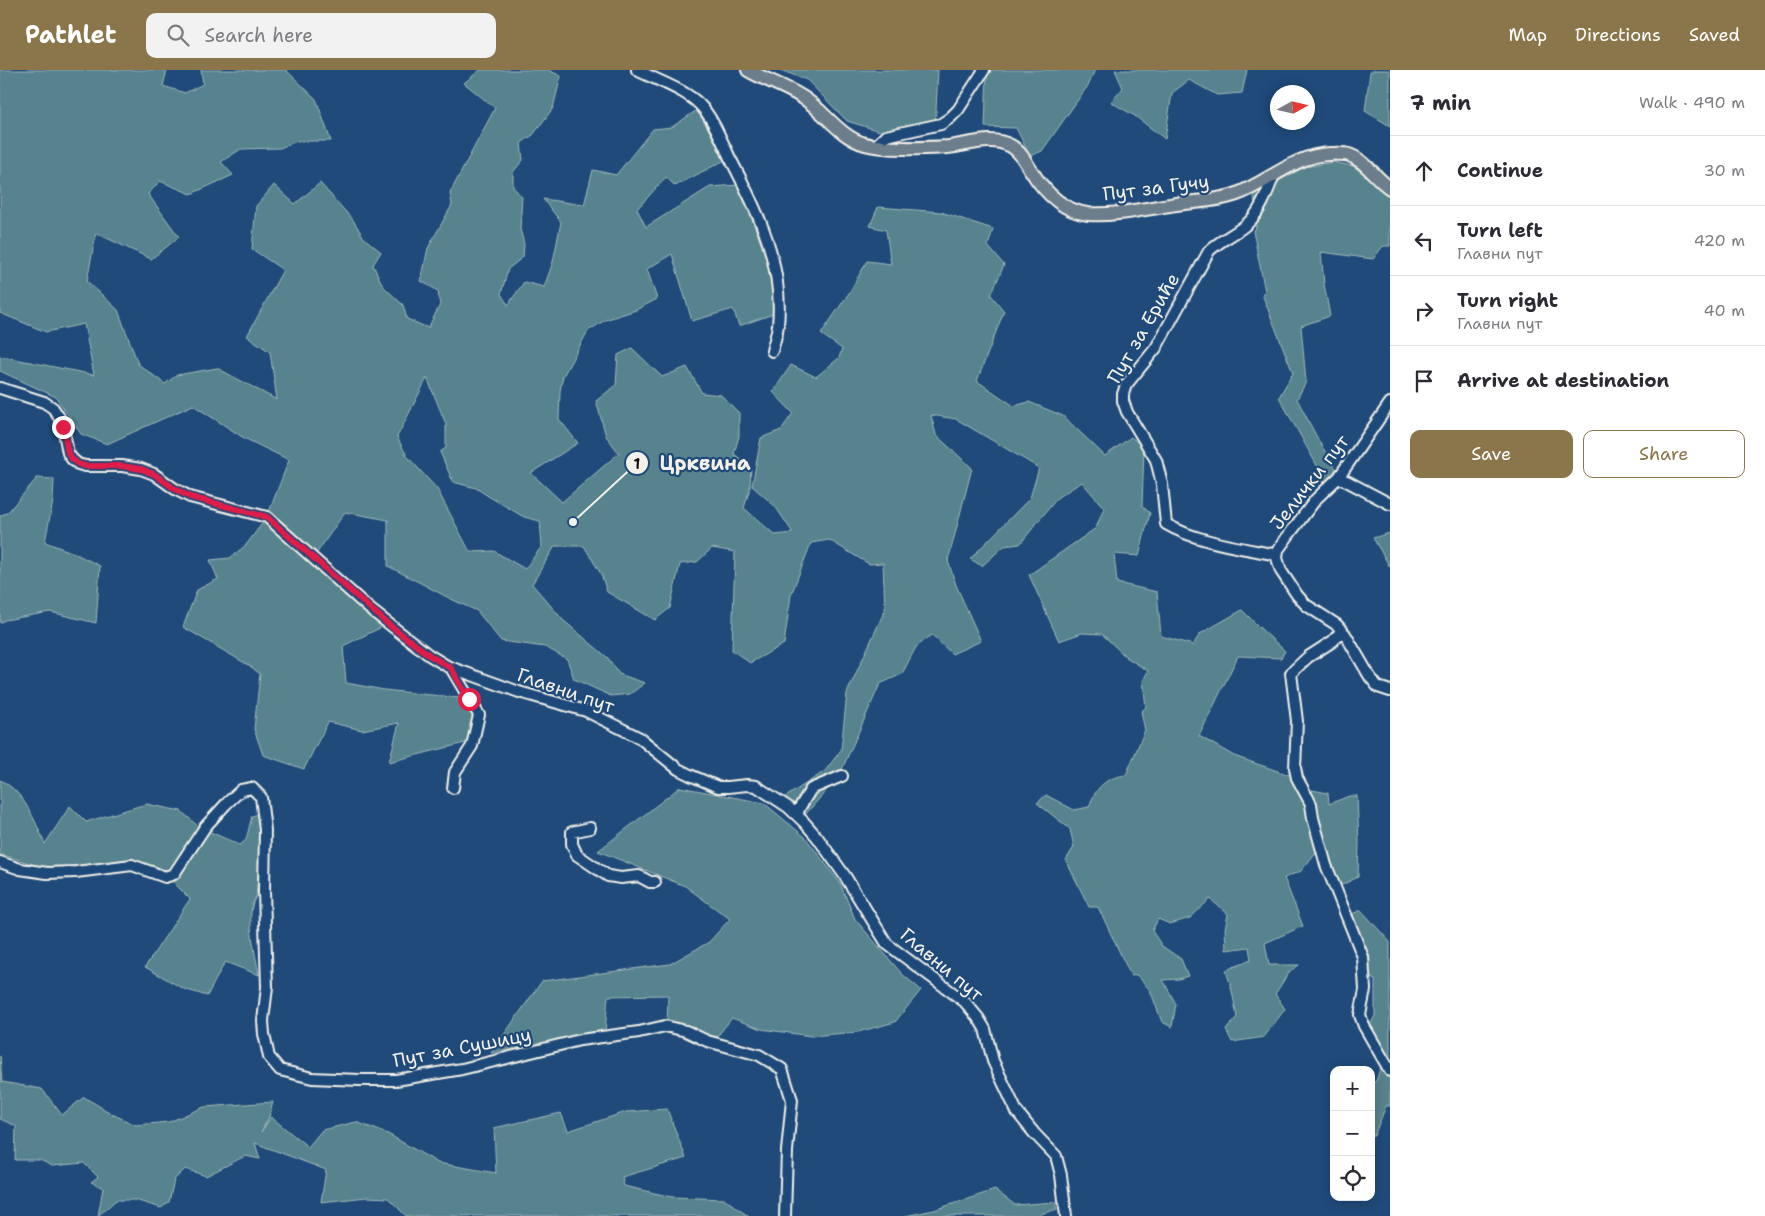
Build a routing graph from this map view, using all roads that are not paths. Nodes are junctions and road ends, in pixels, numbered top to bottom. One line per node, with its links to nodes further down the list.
1 (637, 70): 7 (street)
2 (748, 70): 4 (main road, Пут за Гучу)
3 (984, 70): 4 (street)
4 (875, 146): 5 (main road, Пут за Гучу)
5 (1274, 175): 6 (main road, Пут за Гучу); 12 (street, Пут за Ериће)
6 (1390, 188)
7 (772, 351)
8 (0, 388): 14 (street, Главни пут)
9 (1390, 403): 10 (street, Јелички пут)
10 (1339, 477): 11 (street); 12 (street, Јелички пут)
11 (1390, 504)
12 (1277, 555): 13 (street, Јелички пут)
13 (1342, 630): 15 (street, Јелички пут); 22 (street)
14 (451, 668): 17 (street); 18 (street, Главни пут)
15 (1390, 692)
16 (842, 776): 18 (street)
17 (453, 788)
18 (797, 815): 24 (street, Главни пут)
19 (590, 828): 21 (street)
20 (0, 862): 23 (street, Пут за Сушицу)
21 (655, 882)
22 (1390, 1071)
23 (785, 1216)
24 (1066, 1216)

